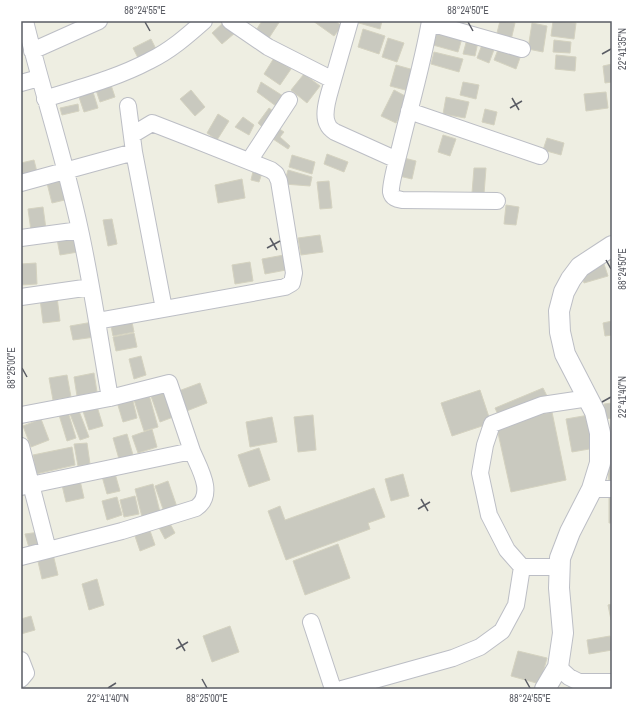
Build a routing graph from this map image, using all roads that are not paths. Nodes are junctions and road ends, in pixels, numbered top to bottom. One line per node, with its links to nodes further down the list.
1 (25, 21): 8 (street)
2 (99, 21): 8 (street)
3 (204, 21): 12 (street)
4 (230, 21): 10 (street)
5 (350, 21): 10 (street)
6 (430, 22): 7 (street); 15 (street)
7 (522, 50)
8 (32, 51): 9 (street)
9 (39, 78): 11 (street); 12 (street)
10 (333, 80): 19 (street)
11 (21, 83)
12 (45, 99): 21 (street)
13 (289, 100): 20 (street)
14 (128, 106): 16 (street)
15 (409, 111): 18 (street); 19 (street)
16 (132, 135): 17 (street); 20 (street)
17 (134, 152): 21 (street); 29 (street)
18 (540, 156)
19 (397, 160): 23 (street)
20 (249, 161): 29 (street)
21 (66, 171): 22 (street); 24 (street)
22 (21, 183)
23 (497, 201)
24 (80, 230): 25 (street); 27 (street)
25 (21, 238)
26 (612, 246): 32 (street)
27 (91, 287): 28 (street); 30 (street)
28 (21, 297)
29 (164, 309): 30 (street)
30 (97, 321): 31 (street)
31 (110, 398): 33 (street); 35 (street)
32 (589, 398): 37 (street); 41 (street)
33 (21, 415)
34 (21, 446): 36 (street)
35 (192, 451): 36 (street); 39 (street)
36 (26, 486): 39 (street)
37 (592, 489): 38 (street); 42 (street)
38 (612, 489)
39 (48, 550): 40 (street)
40 (21, 557)
41 (522, 567): 42 (street); 49 (street)
42 (560, 568): 44 (street)
43 (311, 622): 48 (street)
44 (558, 667): 46 (street); 50 (street)
45 (23, 671): 47 (street)
46 (612, 682)
47 (30, 689)
48 (333, 689)
49 (342, 689)
50 (545, 689)

